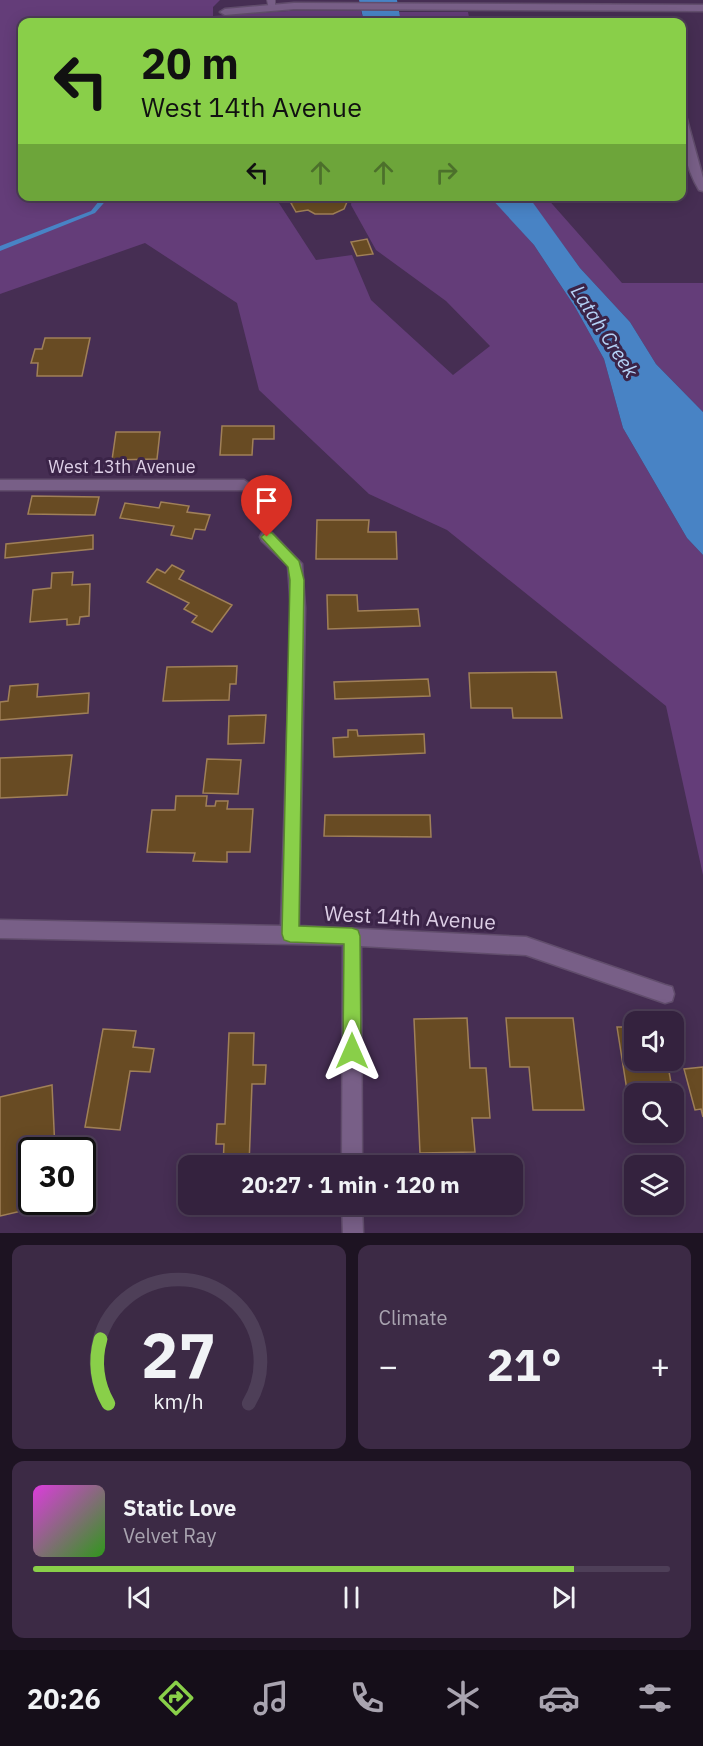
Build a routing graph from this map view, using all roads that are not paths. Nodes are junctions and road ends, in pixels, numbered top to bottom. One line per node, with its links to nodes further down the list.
1 (271, 4): 2 (street); 4 (street)
2 (654, 7): 3 (street)
3 (703, 8)
4 (225, 12)
5 (686, 136): 6 (street)
6 (703, 188)
7 (0, 484): 8 (street, West 13th Avenue)
8 (244, 485)
9 (267, 537): 11 (street)
10 (0, 929): 11 (street, West 14th Avenue)
11 (290, 934): 12 (street, West 14th Avenue)
12 (352, 936): 13 (street, West 14th Avenue); 14 (street)
13 (664, 994)
14 (352, 1155)
15 (352, 1215): 16 (street)
16 (352, 1233)

